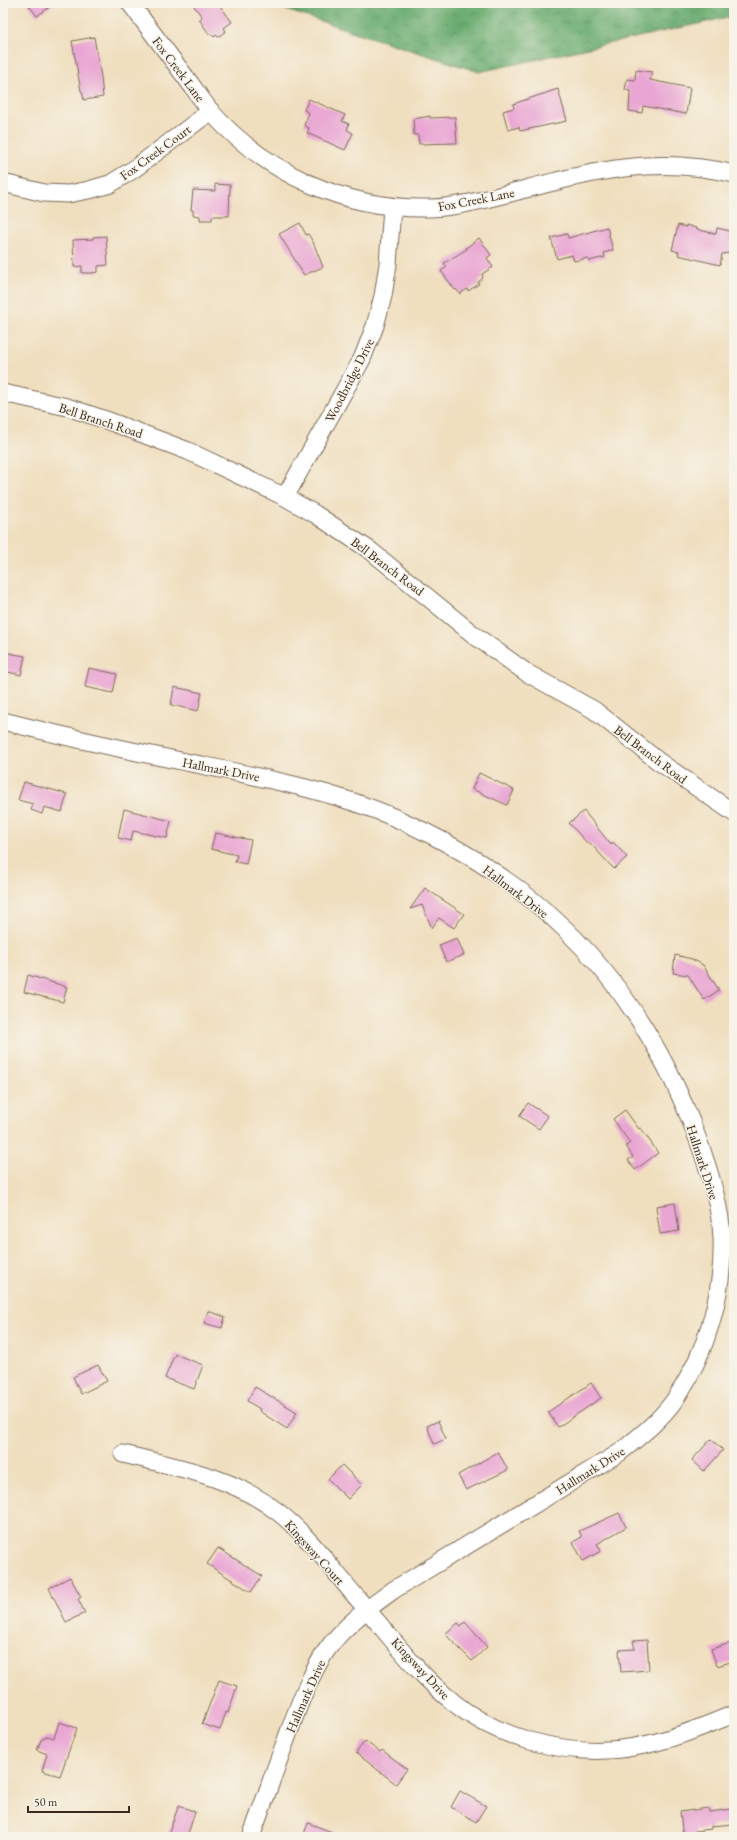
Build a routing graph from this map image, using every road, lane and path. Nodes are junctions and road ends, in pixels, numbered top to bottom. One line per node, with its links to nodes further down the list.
1 (130, 3): 2 (street, Fox Creek Lane)
2 (211, 111): 4 (street, Fox Creek Court); 5 (street, Fox Creek Lane)
3 (734, 174): 5 (street, Fox Creek Lane)
4 (3, 183)
5 (392, 207): 7 (street, Woodbridge Drive)
6 (3, 393): 7 (street, Bell Branch Road)
7 (285, 497): 9 (street, Bell Branch Road)
8 (3, 722): 11 (street, Hallmark Drive)
9 (734, 813)
10 (123, 1454): 11 (street, Kingsway Court)
11 (366, 1609): 12 (street, Kingsway Drive); 13 (street, Hallmark Drive)
12 (734, 1714)
13 (251, 1837)

